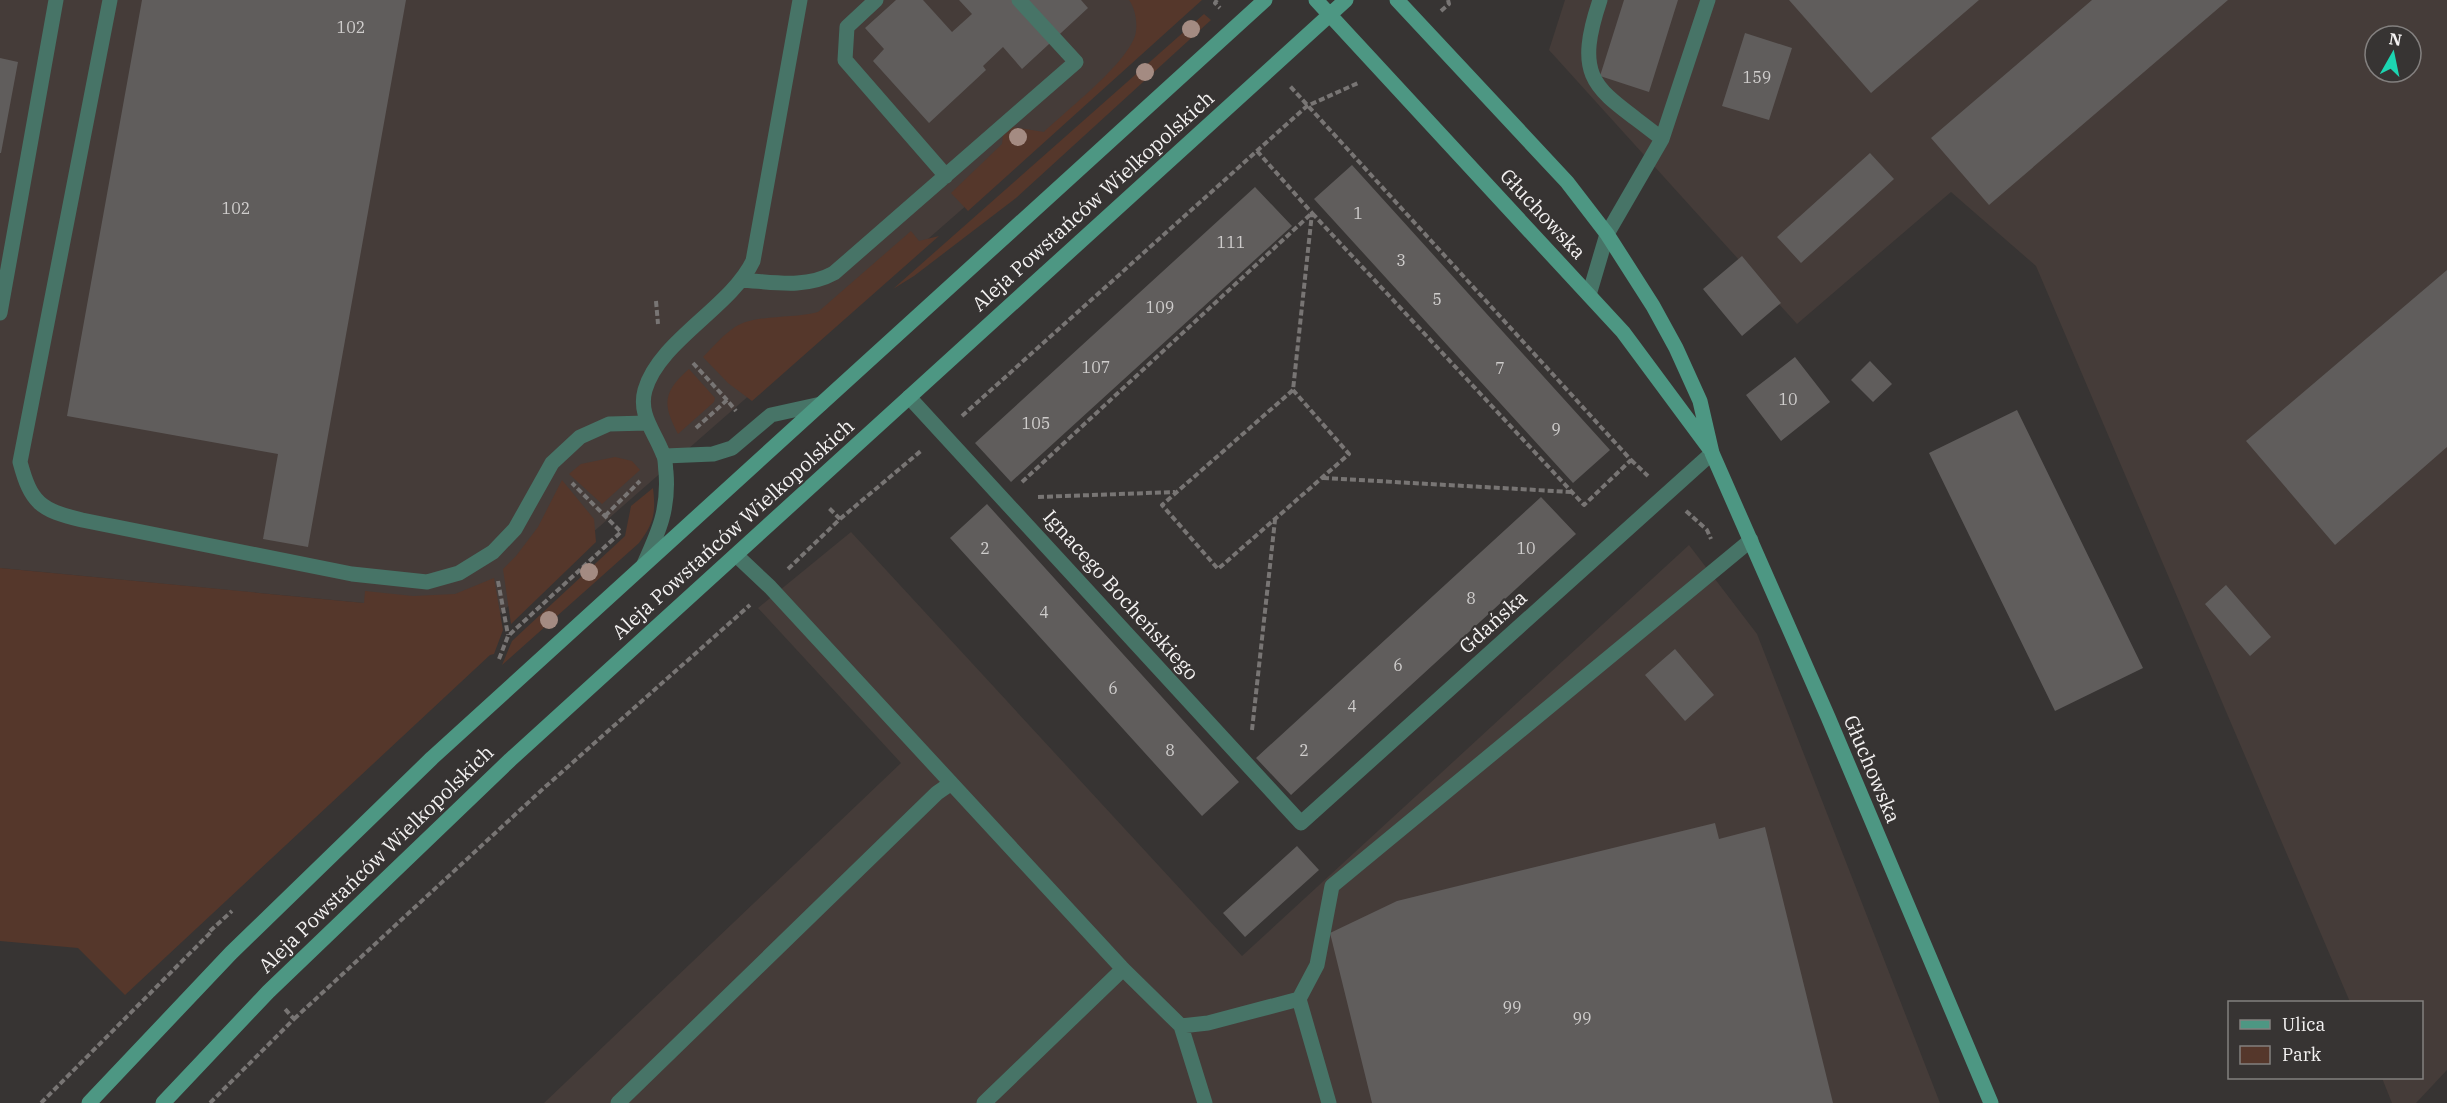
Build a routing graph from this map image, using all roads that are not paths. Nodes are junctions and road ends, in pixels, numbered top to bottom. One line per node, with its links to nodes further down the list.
1 (56, 0): 18 (street)
2 (110, 0): 21 (street)
3 (800, 0): 16 (street)
4 (876, 0): 14 (street)
5 (1019, 0): 14 (street)
6 (1265, 0): 20 (main road, Aleja Powstańców Wielkopolskich)
7 (1316, 0): 12 (main road, Głuchowska)
8 (1346, 0): 12 (main road, Aleja Powstańców Wielkopolskich)
9 (1397, 0): 15 (main road, Głuchowska)
10 (1600, 0): 13 (street)
11 (1708, 0): 13 (street)
12 (1330, 15): 17 (main road, Głuchowska); 19 (main road, Aleja Powstańców Wielkopolskich)
13 (1662, 139): 15 (street)
14 (946, 177): 16 (street)
15 (1607, 234): 17 (street); 22 (main road, Głuchowska)
16 (741, 280): 21 (street)
17 (1589, 295): 22 (main road, Głuchowska)
18 (0, 313)
19 (909, 396): 25 (main road, Aleja Powstańców Wielkopolskich); 28 (street, Ignacego Bocheńskiego)
20 (822, 404): 23 (street); 26 (main road, Aleja Powstańców Wielkopolskich)
21 (647, 423): 23 (street)
22 (1712, 453): 24 (main road, Głuchowska); 28 (street, Gdańska)
23 (664, 456): 26 (street)
24 (1751, 540): 30 (street); 38 (main road, Głuchowska)
25 (736, 555): 27 (street); 33 (main road, Aleja Powstańców Wielkopolskich)
26 (644, 564): 32 (main road, Aleja Powstańców Wielkopolskich)
27 (950, 784): 29 (street); 34 (street)
28 (1301, 823)
29 (1123, 969): 31 (street); 35 (street)
30 (1299, 999): 31 (street); 37 (street)
31 (1181, 1026): 36 (street)
32 (89, 1103)
33 (163, 1103)
34 (618, 1103)
35 (984, 1103)
36 (1205, 1103)
37 (1329, 1103)
38 (1991, 1103)

